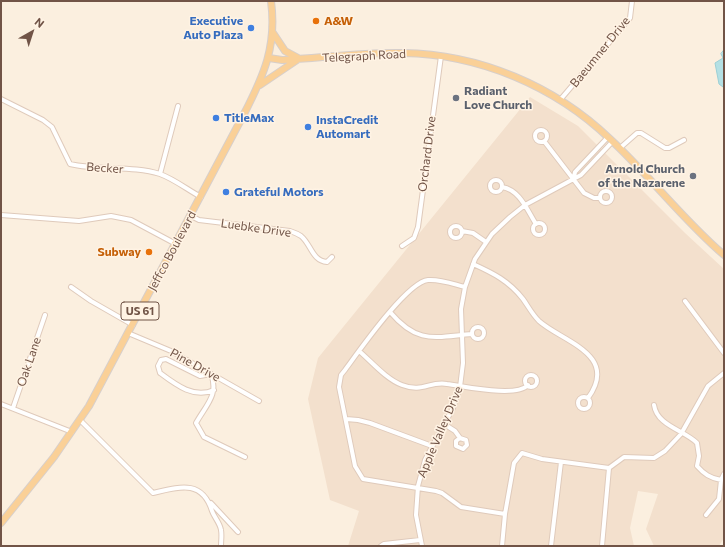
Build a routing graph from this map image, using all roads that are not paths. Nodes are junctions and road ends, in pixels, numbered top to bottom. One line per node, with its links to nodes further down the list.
1 (271, 1): 3 (main road, Jeffco Boulevard / US 61)
2 (632, 1): 9 (street, Baeumner Drive)
3 (273, 33): 5 (main road, Jeffco Boulevard / US 61); 6 (main road)
4 (441, 56): 6 (main road, Telegraph Road); 9 (main road, Telegraph Road); 27 (street, Orchard Drive)
5 (269, 58): 6 (main road, Telegraph Road); 7 (main road, Jeffco Boulevard / US 61)
6 (299, 59): 7 (main road)
7 (259, 86): 18 (main road, Jeffco Boulevard / US 61)
8 (1, 99): 15 (street, Becker)
9 (560, 100): 11 (main road, Telegraph Road)
10 (178, 106): 15 (street)
11 (611, 139): 14 (main road, Telegraph Road); 16 (street, Apple Valley Drive)
12 (684, 140): 14 (street)
13 (544, 141): 16 (street)
14 (620, 148): 28 (main road, Telegraph Road)
15 (160, 174): 18 (street, Becker)
16 (574, 178): 19 (street); 20 (street, Apple Valley Drive)
17 (502, 187): 20 (street)
18 (201, 197): 22 (main road, Jeffco Boulevard / US 61)
19 (600, 198)
20 (525, 206): 23 (street); 25 (street, Apple Valley Drive)
21 (1, 214): 26 (street)
22 (190, 216): 26 (main road, Jeffco Boulevard / US 61); 29 (street, Luebke Drive)
23 (536, 224)
24 (462, 231): 25 (street)
25 (486, 242): 30 (street, Apple Valley Drive)
26 (176, 244): 36 (main road, Jeffco Boulevard / US 61)
27 (402, 246)
28 (724, 255)
29 (332, 257)
30 (473, 264): 32 (street, Apple Valley Drive); 47 (street)
31 (71, 287): 36 (street)
32 (465, 287): 34 (street); 39 (street, Apple Valley Drive)
33 (685, 301): 41 (street)
34 (390, 312): 39 (street); 40 (street)
35 (45, 315): 51 (street, Oak Lane)
36 (133, 325): 37 (main road, Jeffco Boulevard / US 61)
37 (128, 334): 43 (street, Pine Drive); 52 (main road, Jeffco Boulevard / US 61)
38 (472, 334): 39 (street)
39 (461, 335): 45 (street, Apple Valley Drive)
40 (359, 351): 45 (street); 53 (street)
41 (724, 352)
42 (724, 373): 56 (street)
43 (211, 374): 46 (street); 46 (street); 48 (street, Pine Drive)
44 (528, 385): 45 (street)
45 (460, 387): 54 (street, Apple Valley Drive)
46 (214, 390): 59 (street)
47 (588, 398)
48 (259, 401)
49 (1, 404): 51 (street)
50 (654, 405): 56 (street)
51 (13, 408): 55 (street)
52 (80, 420): 55 (main road, Jeffco Boulevard / US 61); 65 (street)
53 (346, 420): 58 (street); 64 (street)
54 (444, 424): 57 (street); 58 (street, Apple Valley Drive)
55 (72, 432): 68 (main road, Jeffco Boulevard / US 61)
56 (681, 433): 61 (street); 63 (street)
57 (460, 438)
58 (432, 446): 64 (street, Apple Valley Drive)
59 (245, 457)
60 (561, 462): 61 (street); 66 (street); 75 (street)
61 (609, 468): 76 (street)
62 (724, 474): 63 (street)
63 (721, 480): 67 (street)
64 (417, 489): 66 (street); 70 (street, Apple Valley Drive)
65 (210, 502): 69 (street); 71 (street)
66 (506, 514): 74 (street)
67 (706, 515)
68 (1, 522)
69 (238, 532)
70 (420, 540): 72 (street); 73 (street, Apple Valley Drive)
71 (221, 546)
72 (381, 546)
73 (422, 546)
74 (502, 546)
75 (551, 546)
76 (602, 546)

